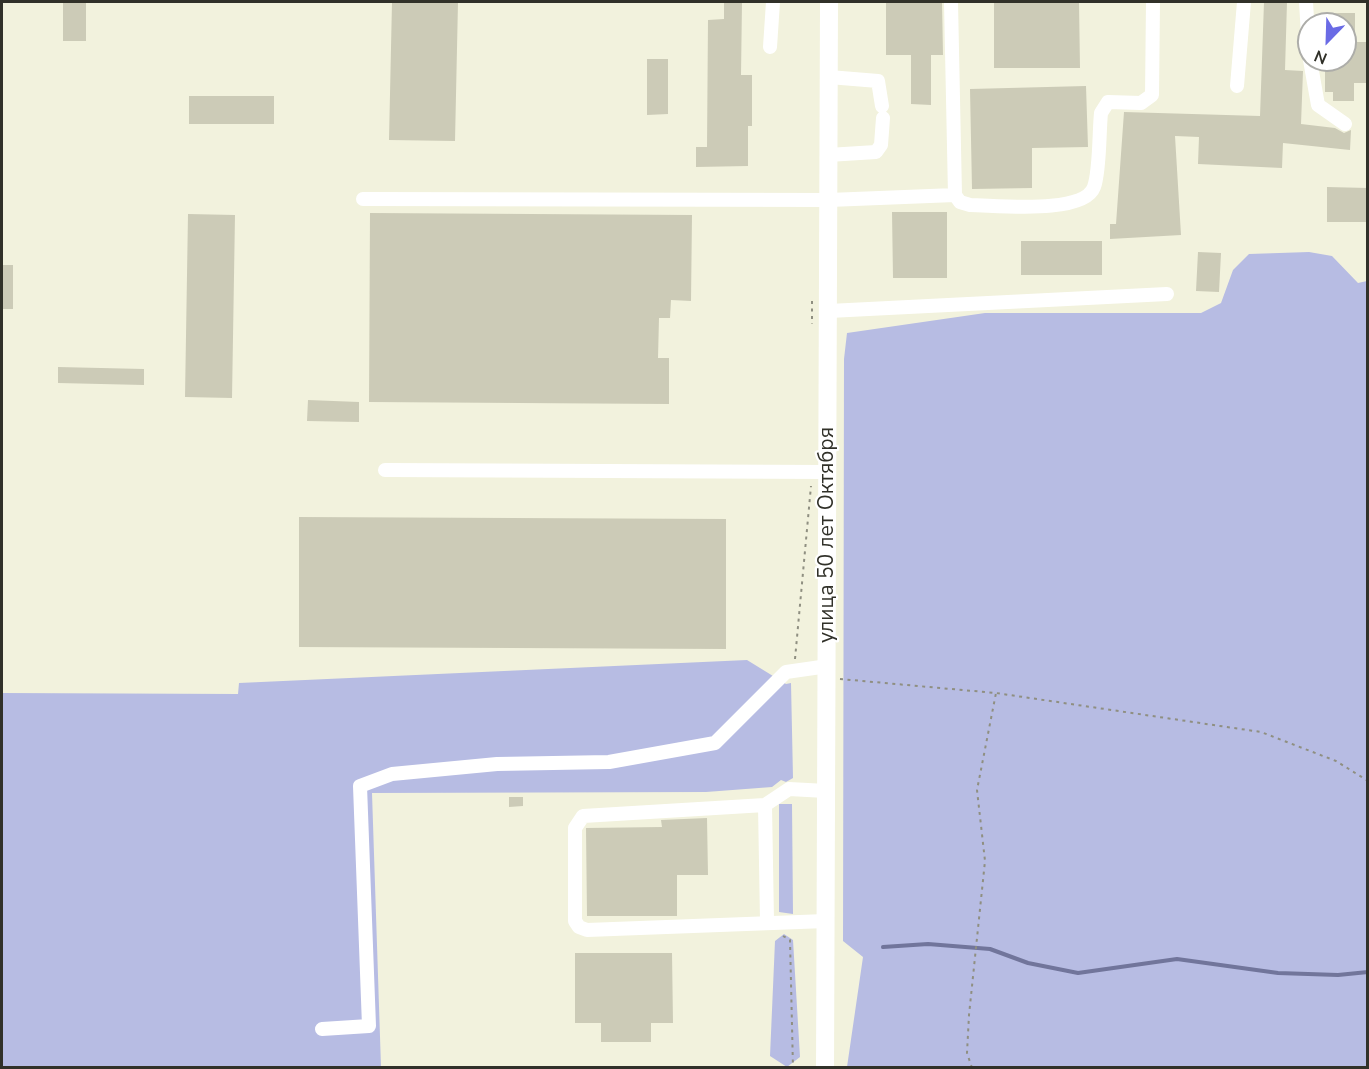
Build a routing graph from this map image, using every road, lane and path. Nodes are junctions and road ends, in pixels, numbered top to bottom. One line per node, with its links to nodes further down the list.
1 (773, 2): 6 (lane)
2 (829, 2): 8 (main road, улица 50 лет Октября)
3 (951, 2): 12 (lane)
4 (1153, 2): 12 (lane)
5 (1244, 2): 9 (lane)
6 (770, 47)
7 (1312, 72): 10 (lane)
8 (829, 76): 11 (main road, улица 50 лет Октября); 11 (lane)
9 (1237, 86)
10 (1345, 124)
11 (828, 154): 14 (main road, улица 50 лет Октября)
12 (955, 195): 14 (lane)
13 (363, 199): 14 (lane)
14 (829, 200): 16 (main road, улица 50 лет Октября)
15 (1167, 294): 16 (lane)
16 (828, 311): 18 (main road, улица 50 лет Октября)
17 (385, 470): 18 (lane)
18 (827, 472): 19 (main road, улица 50 лет Октября)
19 (828, 672): 20 (path); 22 (main road, улица 50 лет Октября); 26 (lane)
20 (996, 693): 21 (path); 29 (path)
21 (1368, 781)
22 (818, 790): 23 (lane); 25 (main road, улица 50 лет Октября)
23 (765, 806): 24 (lane); 24 (lane)
24 (776, 921): 25 (lane); 27 (path)
25 (826, 921): 28 (main road, улица 50 лет Октября)
26 (322, 1029)
27 (793, 1068)
28 (825, 1068)
29 (972, 1068)

